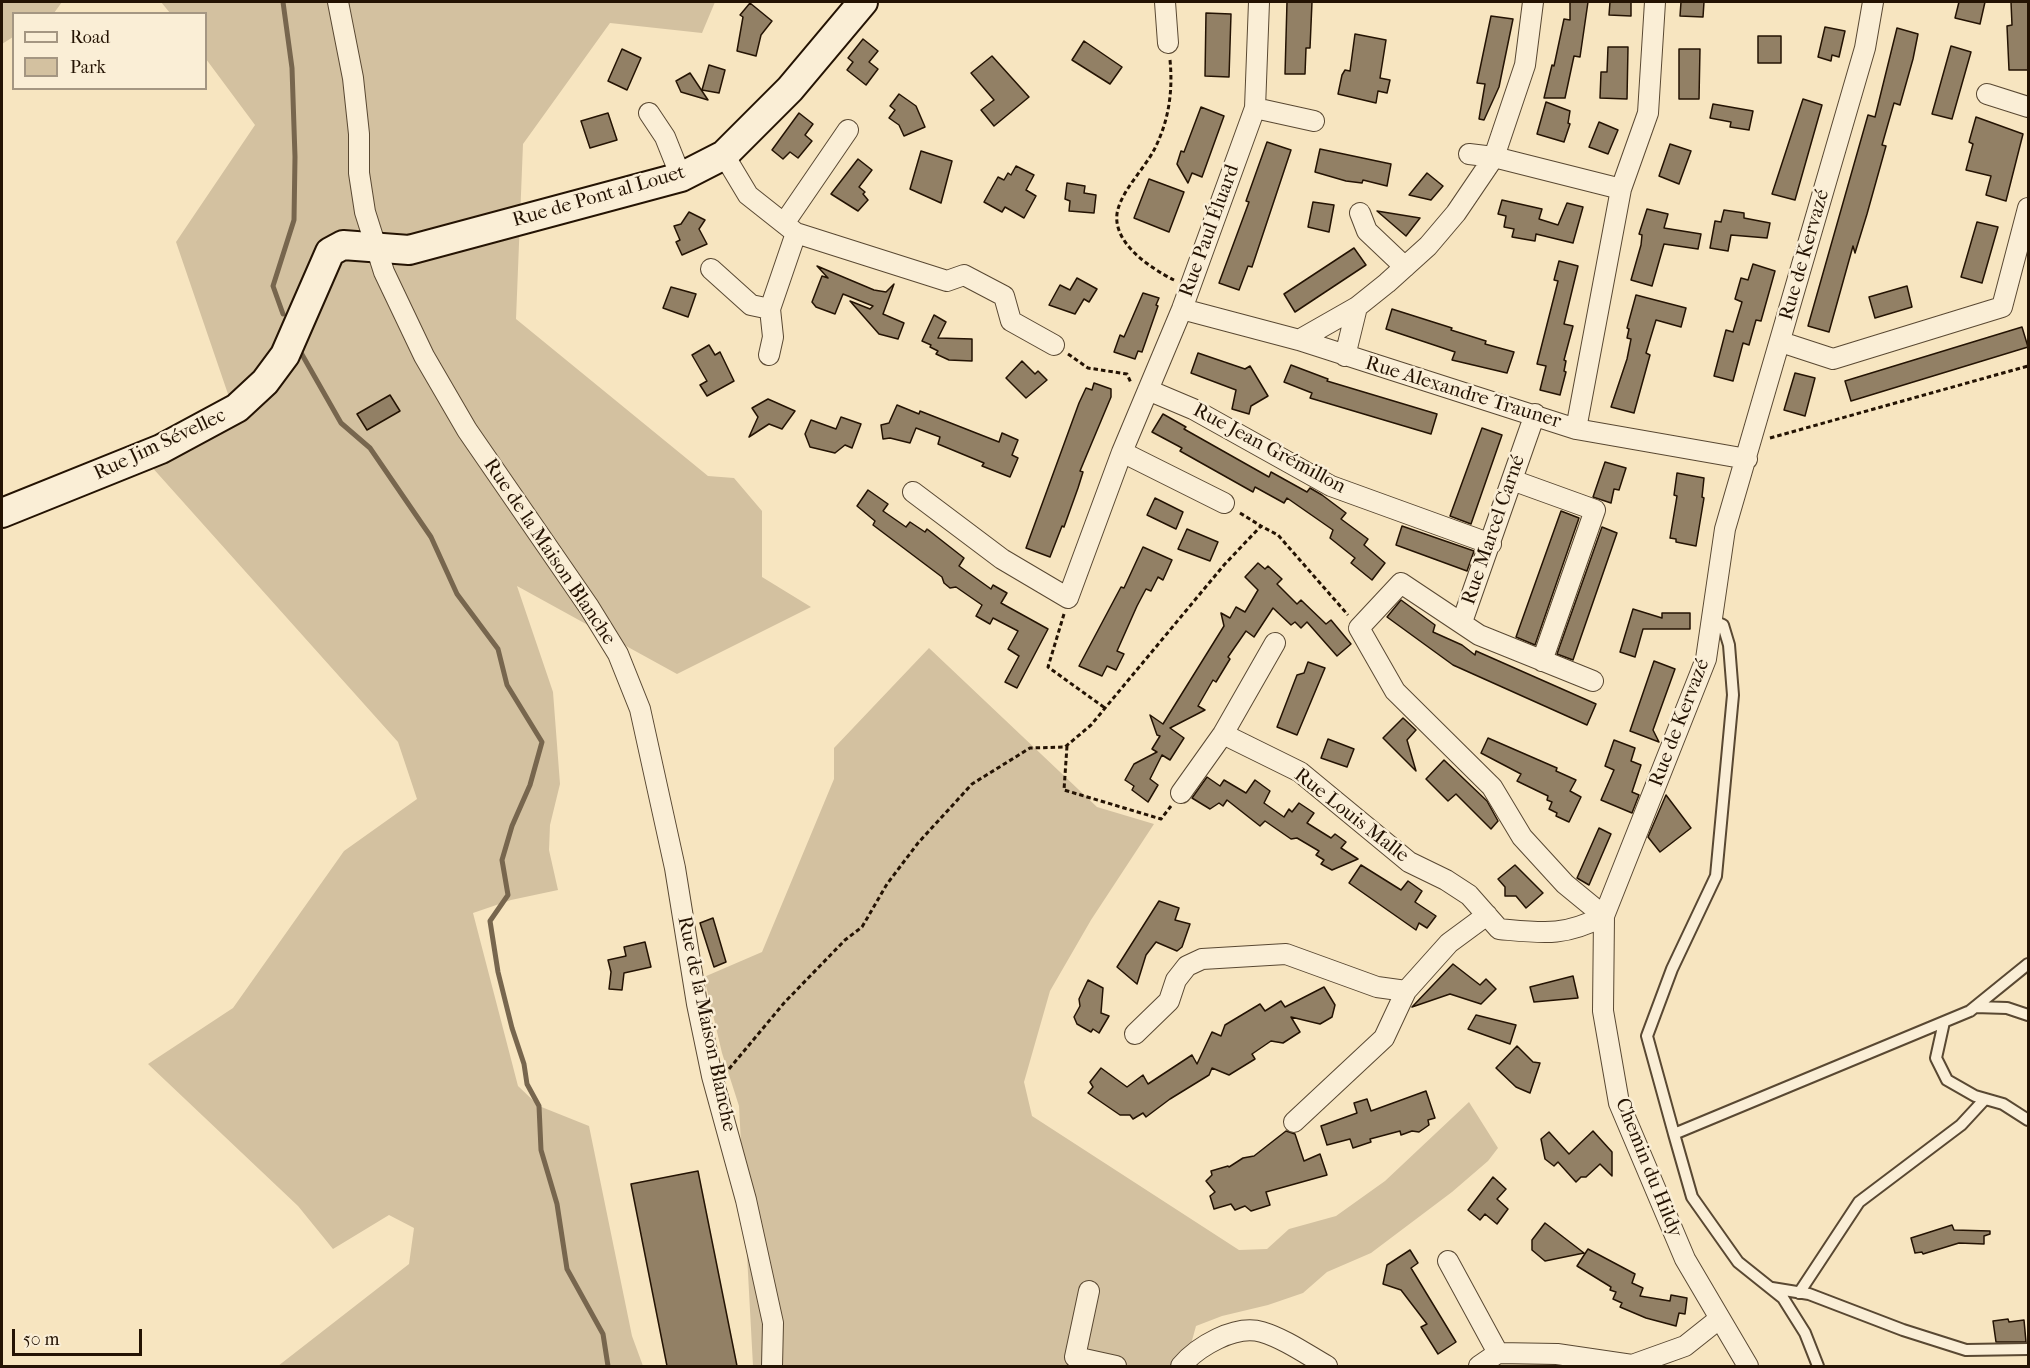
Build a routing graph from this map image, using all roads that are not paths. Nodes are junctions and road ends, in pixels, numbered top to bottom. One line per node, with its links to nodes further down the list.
1 (338, 2): 23 (street, Rue de la Maison Blanche)
2 (863, 2): 16 (street, Rue de Pont al Louet)
3 (1164, 2): 8 (street)
4 (1259, 2): 11 (street, Rue Paul Éluard)
5 (1533, 2): 17 (street)
6 (1655, 2): 19 (street)
7 (1874, 2): 30 (street, Rue de Kervazé)
8 (1168, 43)
9 (1987, 94): 10 (street)
10 (2028, 107)
11 (1255, 108): 13 (street); 28 (street, Rue Paul Éluard)
12 (649, 113): 18 (street)
13 (1314, 121)
14 (848, 130): 22 (street)
15 (1469, 154): 17 (street)
16 (724, 155): 18 (street, Rue de Pont al Louet); 22 (street)
17 (1494, 157): 19 (street); 24 (street)
18 (681, 177): 23 (street, Rue de Pont al Louet)
19 (1621, 189): 36 (street)
20 (2028, 208): 30 (street)
21 (1360, 213): 24 (street)
22 (790, 227): 27 (street); 31 (street)
23 (375, 248): 42 (street, Rue Jim Sévellec); 70 (street, Rue de la Maison Blanche)
24 (1405, 267): 26 (street)
25 (711, 269): 27 (street)
26 (1357, 307): 29 (street); 33 (street)
27 (770, 309): 32 (street)
28 (1182, 309): 29 (street, Rue Alexandre Trauner); 34 (street, Rue Paul Éluard)
29 (1299, 340): 33 (street, Rue Alexandre Trauner)
30 (1781, 342): 38 (street, Rue de Kervazé)
31 (1053, 345)
32 (769, 355)
33 (1344, 356): 35 (street, Rue Alexandre Trauner)
34 (1148, 390): 37 (street, Rue Paul Éluard); 43 (street, Rue Jean Grémillon)
35 (1535, 414): 36 (street, Rue Alexandre Trauner); 39 (street, Rue Marcel Carné)
36 (1576, 429): 38 (street, Rue Alexandre Trauner)
37 (1122, 452): 40 (street, Rue Paul Éluard); 41 (street)
38 (1749, 452): 44 (street, Rue de Kervazé)
39 (1512, 480): 43 (street, Rue Marcel Carné); 47 (street)
40 (913, 492)
41 (1224, 503)
42 (4, 507)
43 (1491, 544): 45 (street, Rue Marcel Carné)
44 (1712, 620): 52 (street, Rue de Kervazé); 62 (lane)
45 (1462, 622): 47 (street); 52 (street, Rue Marcel Carné)
46 (1275, 643): 49 (street)
47 (1542, 661): 48 (street)
48 (1593, 681)
49 (1223, 734): 50 (street); 51 (street, Rue Louis Malle)
50 (1181, 793)
51 (1487, 915): 52 (street, Rue Louis Malle); 54 (street)
52 (1604, 916): 67 (street, Chemin du Hildy)
53 (2028, 964): 55 (lane)
54 (1406, 991): 58 (street); 61 (street)
55 (1975, 1007): 56 (lane); 57 (lane)
56 (2028, 1015)
57 (1944, 1022): 59 (lane); 62 (lane)
58 (1135, 1034)
59 (1985, 1099): 60 (lane); 66 (lane)
60 (2028, 1120)
61 (1294, 1122)
62 (1674, 1134): 64 (lane)
63 (1448, 1261): 69 (street)
64 (1770, 1288): 66 (lane); 76 (lane)
65 (1089, 1291): 71 (street)
66 (1799, 1293): 68 (lane)
67 (1719, 1319): 69 (street); 75 (street, Chemin du Hildy)
68 (2028, 1349)
69 (1498, 1353): 74 (street)
70 (772, 1366)
71 (1116, 1366)
72 (1180, 1366): 73 (street)
73 (1327, 1366)
74 (1479, 1366)
75 (1748, 1366)
76 (1818, 1366)

